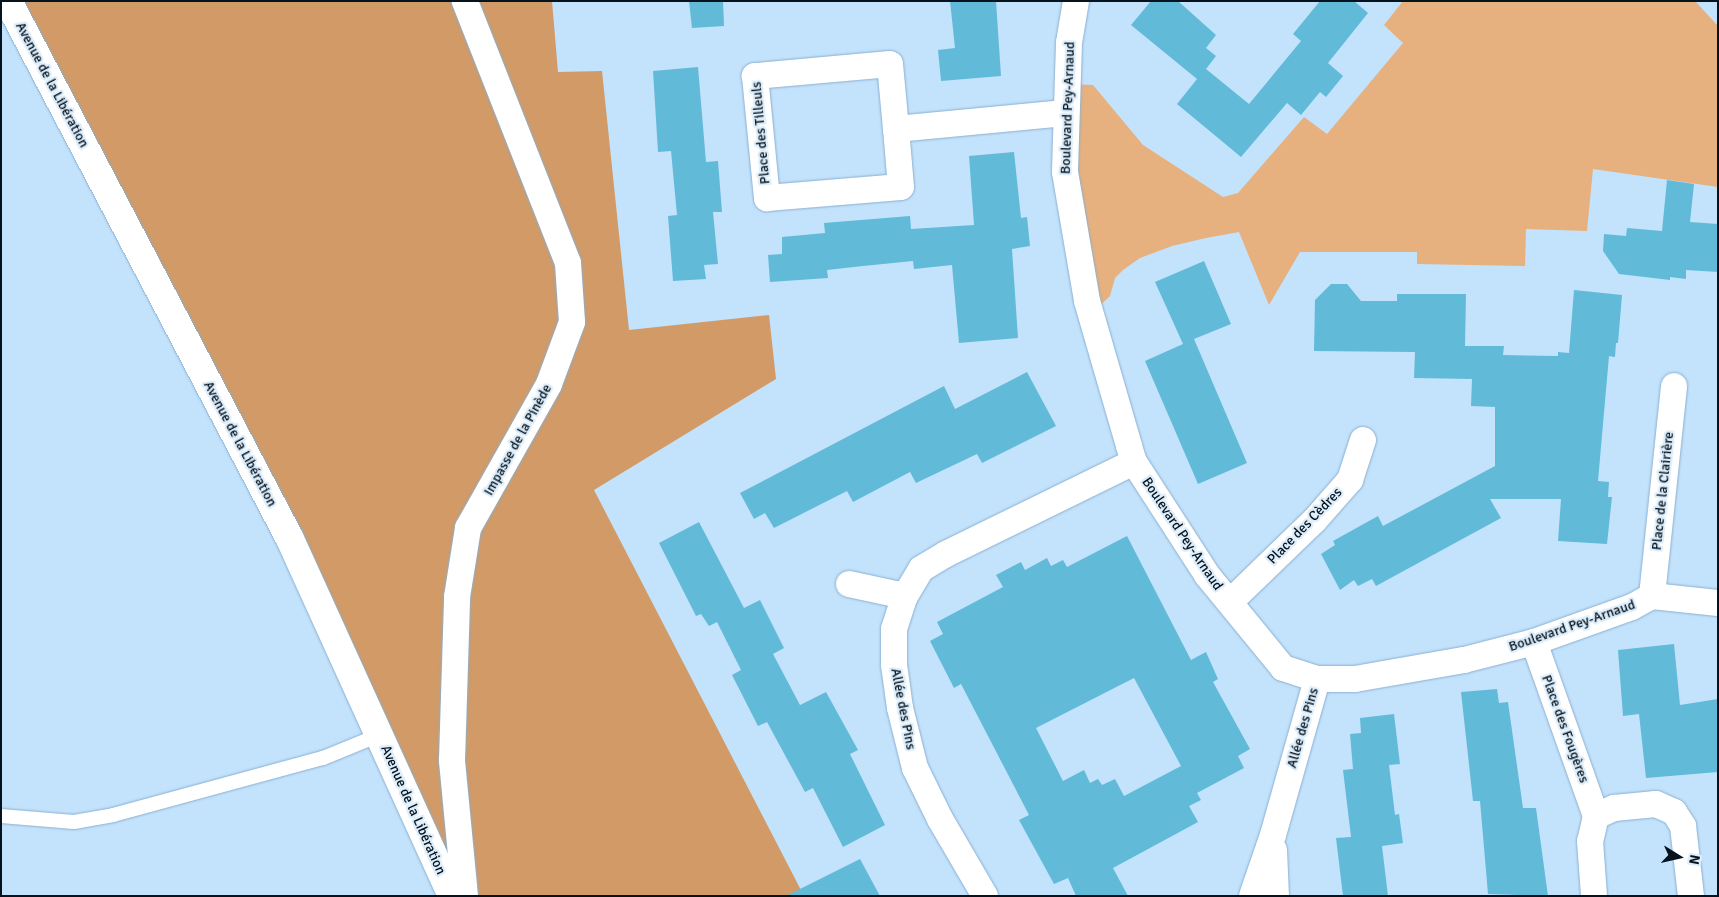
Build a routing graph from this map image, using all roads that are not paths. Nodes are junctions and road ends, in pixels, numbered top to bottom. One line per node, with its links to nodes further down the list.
1 (8, 1): 16 (main road, Avenue de la Libération)
2 (465, 1): 21 (street, Impasse de la Pinède)
3 (1076, 1): 4 (street, Boulevard Pey-Arnaud)
4 (1065, 113): 5 (street); 8 (street, Boulevard Pey-Arnaud)
5 (896, 129): 5 (street, Place des Tilleuls)
6 (1674, 386): 11 (street, Place de la Clairière)
7 (1363, 440): 12 (street, Place des Cèdres)
8 (1134, 462): 10 (street, Allée des Pins); 12 (street, Boulevard Pey-Arnaud)
9 (849, 584): 10 (street)
10 (905, 596): 22 (street, Allée des Pins)
11 (1652, 596): 13 (street, Boulevard Pey-Arnaud); 14 (street, Boulevard Pey-Arnaud)
12 (1230, 602): 15 (street, Boulevard Pey-Arnaud)
13 (1718, 603)
14 (1534, 642): 15 (street, Boulevard Pey-Arnaud); 18 (street, Place des Fougères)
15 (1317, 679): 19 (street, Allée des Pins)
16 (379, 735): 17 (lane); 20 (main road, Avenue de la Libération)
17 (1, 816)
18 (1596, 816): 25 (street); 26 (street)
19 (1273, 834): 23 (street, Allée des Pins); 24 (street, Allée des Pins)
20 (452, 896)
21 (465, 896)
22 (985, 896)
23 (1252, 896)
24 (1276, 896)
25 (1594, 896)
26 (1691, 896)

